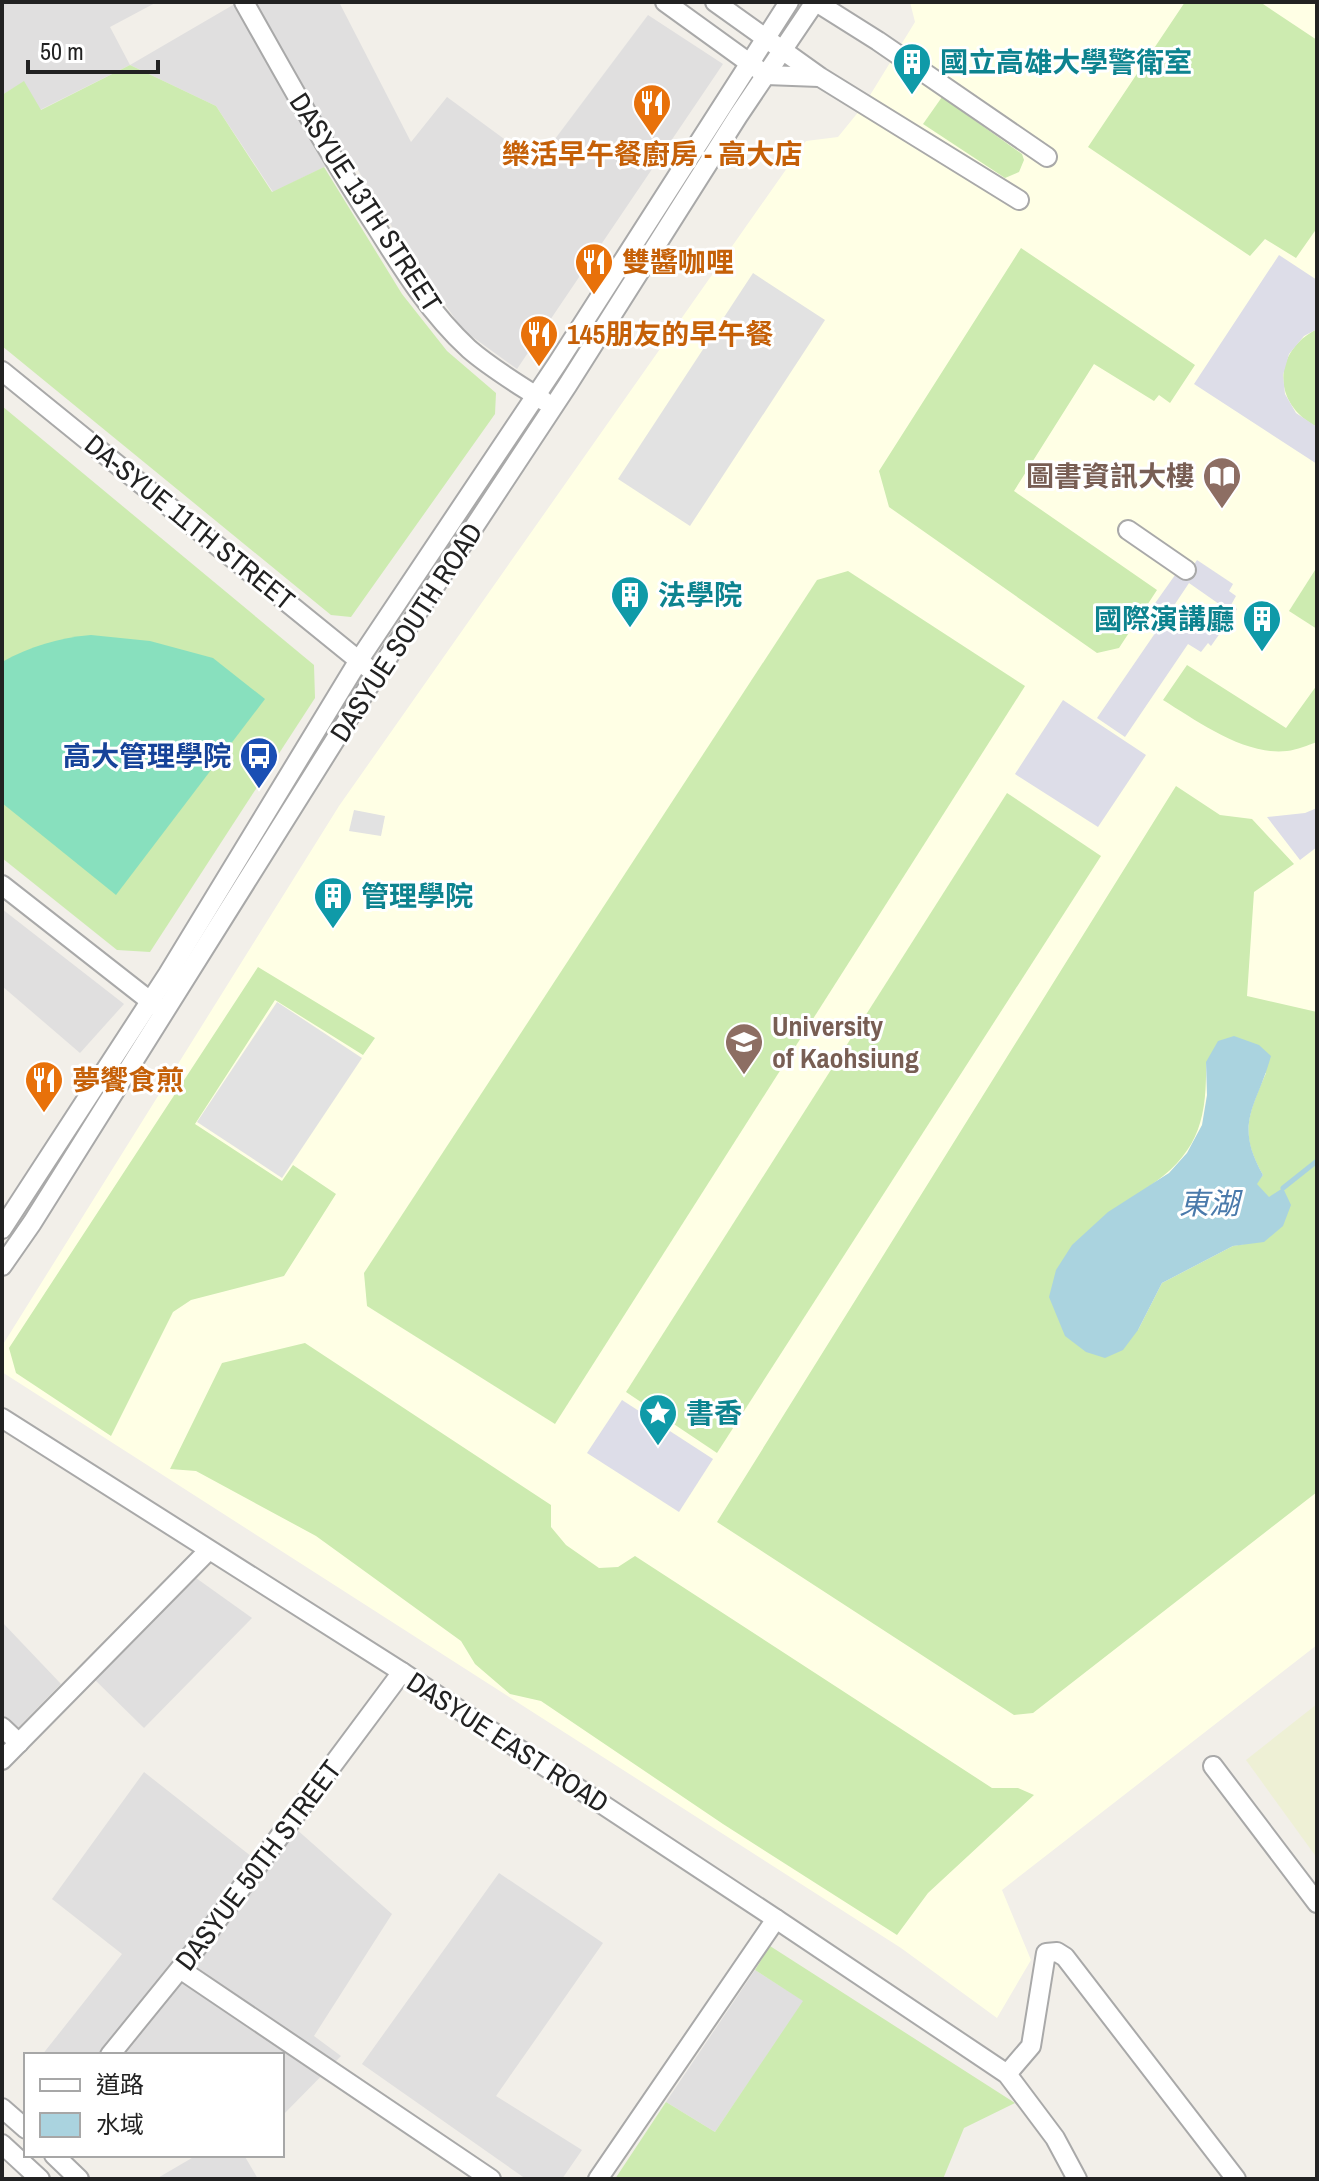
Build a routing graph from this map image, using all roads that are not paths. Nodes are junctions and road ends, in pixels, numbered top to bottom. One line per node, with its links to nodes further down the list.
1 (244, 2): 16 (street, DASYUE 13TH STREET)
2 (665, 2): 10 (street)
3 (715, 2): 8 (street)
4 (789, 2): 8 (street, DASYUE SOUTH ROAD)
5 (815, 2): 7 (street); 9 (street, DASYUE SOUTH ROAD)
6 (843, 2): 7 (street)
7 (856, 27): 13 (street)
8 (765, 39): 9 (street); 10 (street, DASYUE SOUTH ROAD)
9 (782, 51): 11 (street, DASYUE SOUTH ROAD); 12 (street)
10 (750, 64): 11 (street); 16 (street, DASYUE SOUTH ROAD)
11 (766, 75): 12 (street); 17 (street, DASYUE SOUTH ROAD)
12 (820, 77): 14 (street)
13 (1047, 157)
14 (1019, 200)
15 (2, 371): 20 (street, DA-SYUE 11TH STREET)
16 (536, 396): 17 (street, DASYUE 13TH STREET); 20 (street, DASYUE SOUTH ROAD)
17 (553, 407): 21 (street, DASYUE SOUTH ROAD)
18 (1128, 530): 19 (street)
19 (1186, 570)
20 (359, 660): 21 (street, DA-SYUE 11TH STREET); 23 (street, DASYUE SOUTH ROAD)
21 (377, 674): 23 (street, DASYUE SOUTH ROAD)
22 (2, 885): 23 (street)
23 (157, 1006): 24 (street, DASYUE SOUTH ROAD); 25 (street, DASYUE SOUTH ROAD)
24 (2, 1229)
25 (2, 1266)
26 (2, 1418): 27 (street, DASYUE EAST ROAD)
27 (208, 1551): 28 (street, DASYUE EAST ROAD); 30 (street)
28 (402, 1672): 34 (street, DASYUE EAST ROAD); 35 (street, DASYUE 50TH STREET)
29 (2, 1727): 30 (street)
30 (19, 1743): 31 (street)
31 (2, 1760)
32 (1213, 1766): 33 (street)
33 (1317, 1903)
34 (776, 1919): 37 (street, DASYUE EAST ROAD); 46 (street)
35 (180, 1969): 36 (street, DASYUE 50TH STREET); 45 (street)
36 (112, 2053)
37 (1007, 2074): 47 (street, DASYUE EAST ROAD); 48 (street)
38 (2, 2108): 39 (street)
39 (24, 2127)
40 (2, 2144): 41 (street)
41 (23, 2157): 43 (street)
42 (56, 2157): 44 (street)
43 (40, 2179)
44 (79, 2179)
45 (491, 2179)
46 (598, 2179)
47 (1077, 2179)
48 (1236, 2179)

